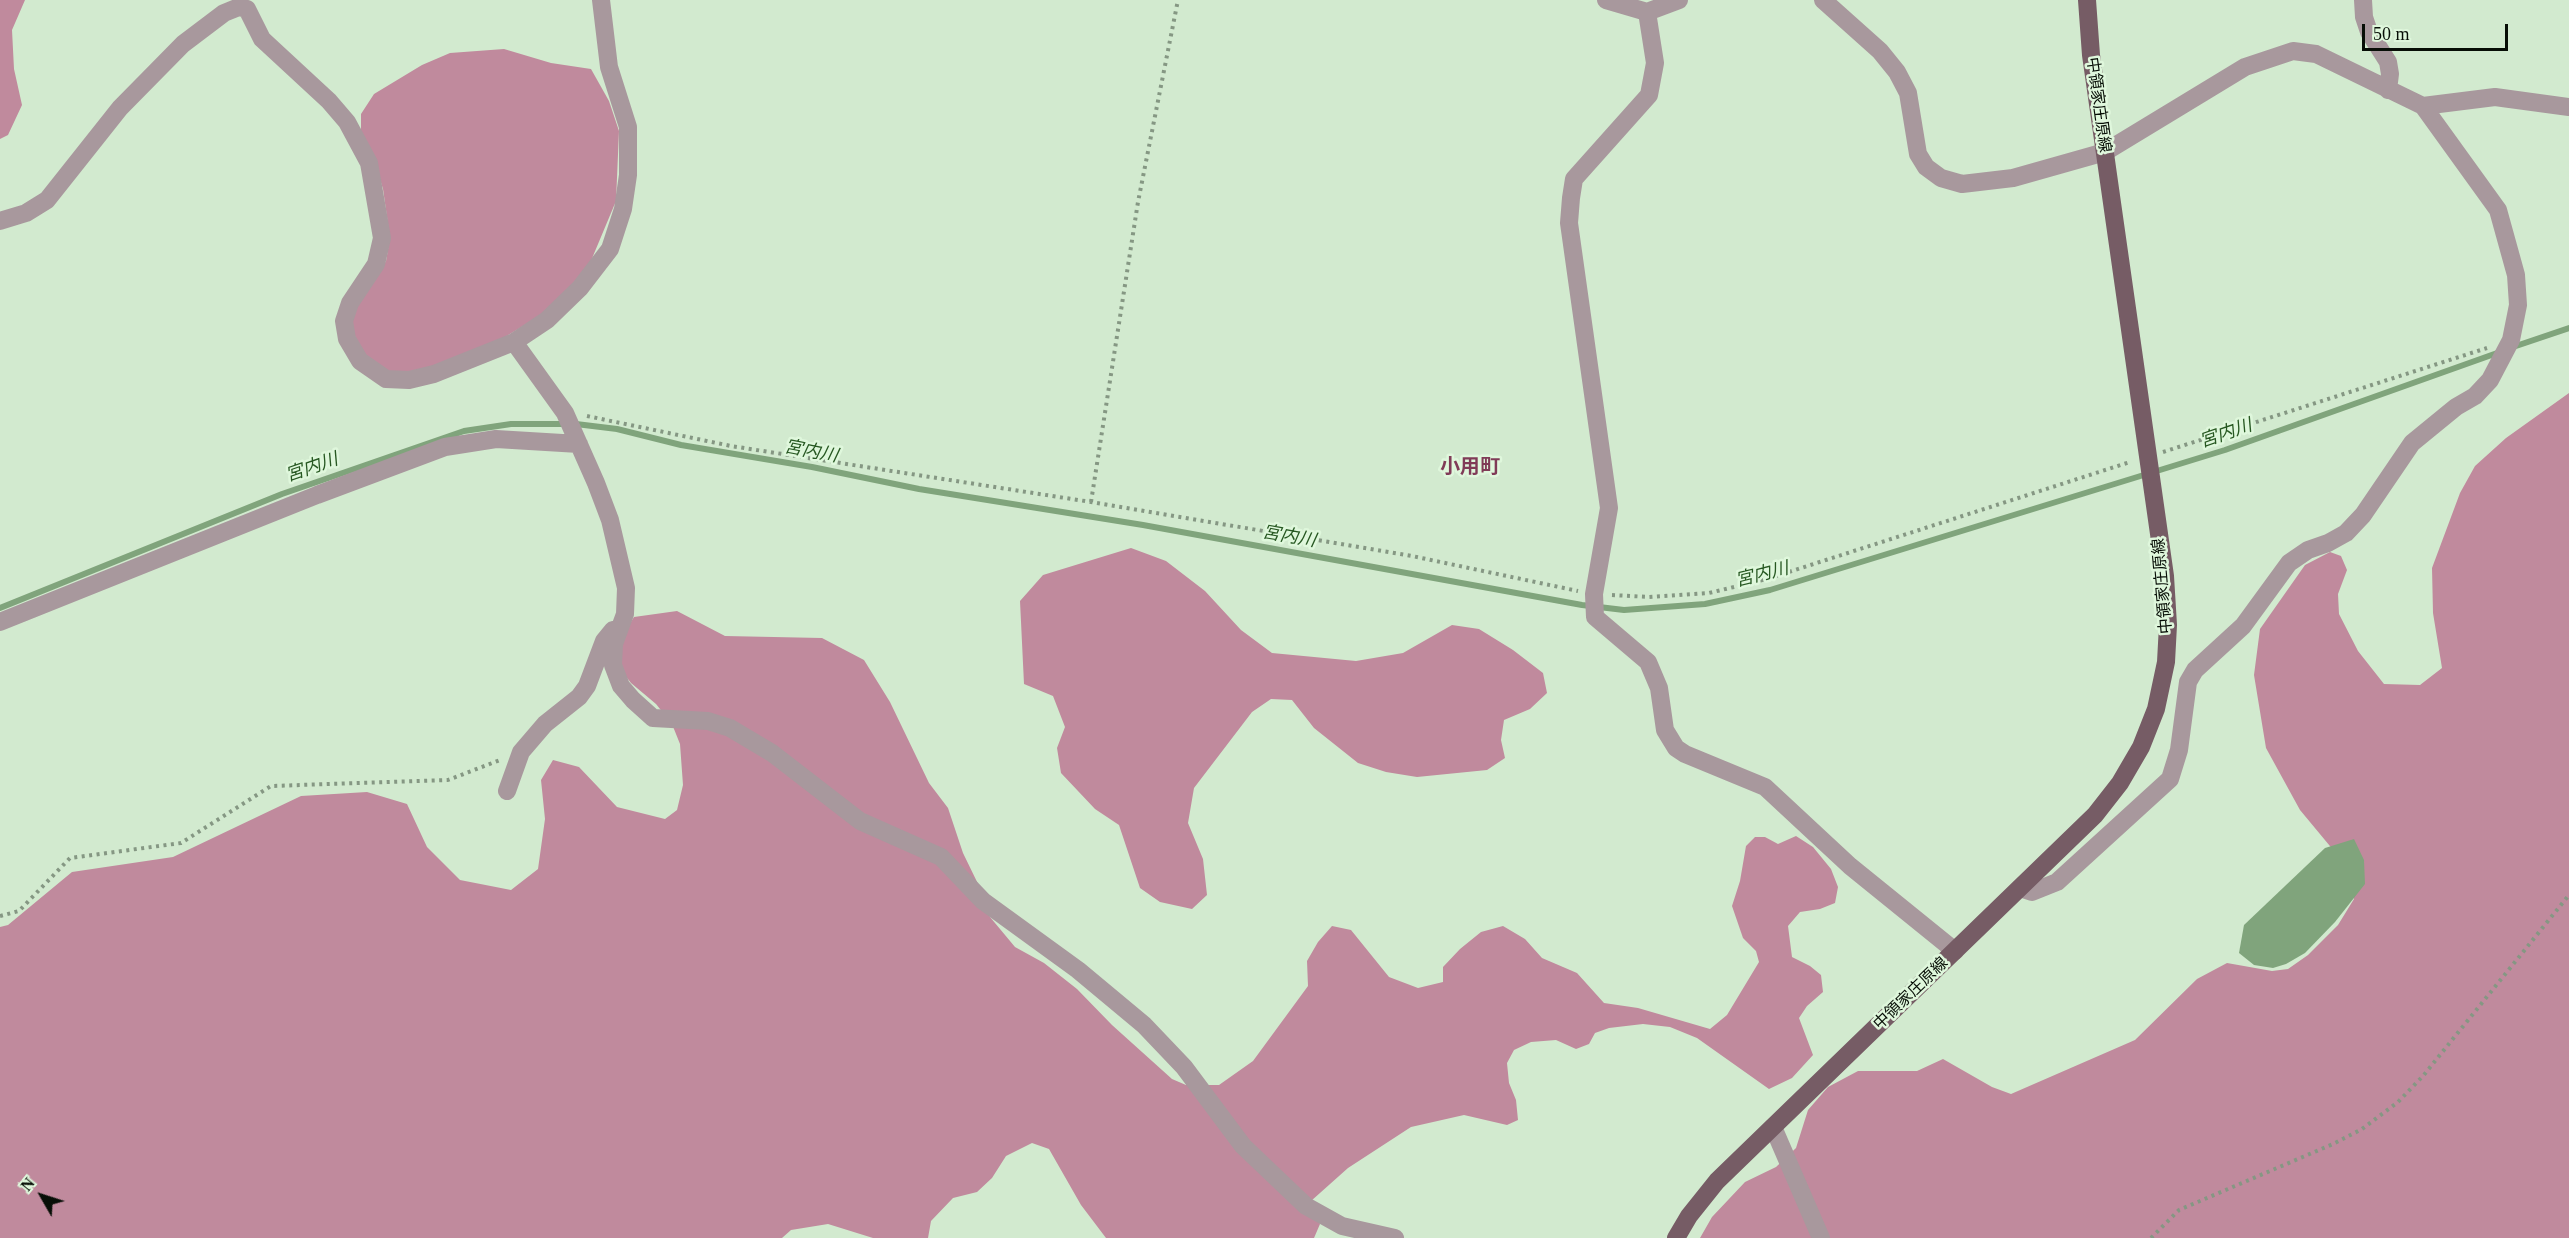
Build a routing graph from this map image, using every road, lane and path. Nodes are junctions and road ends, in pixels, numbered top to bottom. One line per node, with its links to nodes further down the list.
1 (601, 0): 15 (street)
2 (1178, 0): 19 (path)
3 (1606, 0): 9 (street)
4 (1679, 0): 9 (street)
5 (1822, 0): 13 (street)
6 (2087, 0): 13 (main road, 中領家庄原線)
7 (2363, 0): 10 (street)
8 (233, 5): 14 (street); 15 (street)
9 (1647, 12): 20 (street)
10 (2388, 90): 11 (street); 13 (street)
11 (2423, 106): 12 (street); 16 (street)
12 (2569, 107)
13 (2105, 152): 18 (main road, 中領家庄原線)
14 (0, 221)
15 (514, 342): 17 (street)
16 (2510, 342): 18 (path); 25 (street)
17 (572, 428): 19 (path); 21 (street); 22 (street)
18 (2149, 455): 20 (path); 25 (main road, 中領家庄原線)
19 (1090, 502): 20 (path)
20 (1594, 601): 28 (street)
21 (0, 622)
22 (618, 625): 23 (street); 30 (street)
23 (521, 752): 24 (street); 27 (path)
24 (507, 791)
25 (2020, 888): 28 (main road, 中領家庄原線)
26 (2569, 895): 33 (path)
27 (0, 916)
28 (1955, 951): 29 (main road, 中領家庄原線)
29 (1773, 1127): 31 (main road, 中領家庄原線); 32 (street)
30 (1395, 1238)
31 (1676, 1238)
32 (1821, 1238)
33 (2151, 1238)

